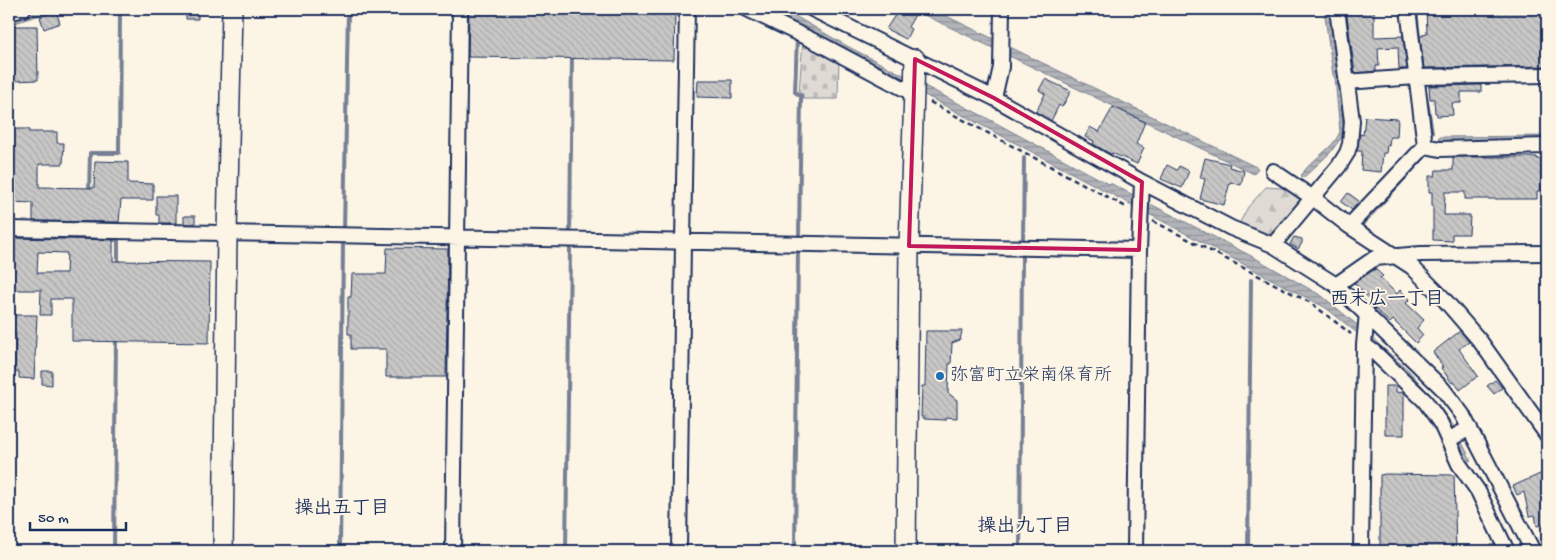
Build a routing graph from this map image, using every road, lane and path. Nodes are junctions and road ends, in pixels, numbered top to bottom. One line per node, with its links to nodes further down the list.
1 (23, 9): 10 (street)
2 (232, 9): 23 (street)
3 (460, 9): 24 (street)
4 (687, 9): 25 (street)
5 (747, 9): 12 (street)
6 (812, 9): 12 (street)
7 (1002, 9): 15 (street)
8 (1337, 9): 14 (street)
9 (1408, 9): 13 (street)
10 (9, 13)
11 (1547, 75): 13 (street)
12 (915, 76): 15 (street); 27 (street)
13 (1416, 77): 14 (street); 16 (street)
14 (1346, 82): 20 (street)
15 (994, 98): 19 (street)
16 (1425, 146): 17 (street); 21 (street)
17 (1547, 146)
18 (1274, 171): 20 (street)
19 (1142, 182): 26 (street); 28 (street)
20 (1313, 198): 21 (street); 26 (street)
21 (1349, 226): 30 (street)
22 (9, 229): 23 (street)
23 (227, 234): 24 (street); 36 (street)
24 (456, 238): 25 (street); 37 (street)
25 (682, 242): 27 (street); 38 (street)
26 (1273, 245): 31 (street)
27 (909, 246): 28 (street); 39 (street)
28 (1139, 250): 40 (street)
29 (1547, 253): 30 (street)
30 (1402, 255): 31 (street); 35 (street)
31 (1336, 285): 32 (street)
32 (1366, 320): 33 (street); 34 (street)
33 (1364, 345): 34 (street); 41 (street)
34 (1458, 434): 42 (street); 43 (street)
35 (1547, 435)
36 (223, 551)
37 (452, 551)
38 (679, 551)
39 (906, 551)
40 (1135, 551)
41 (1361, 551)
42 (1507, 551)
43 (1533, 551)

